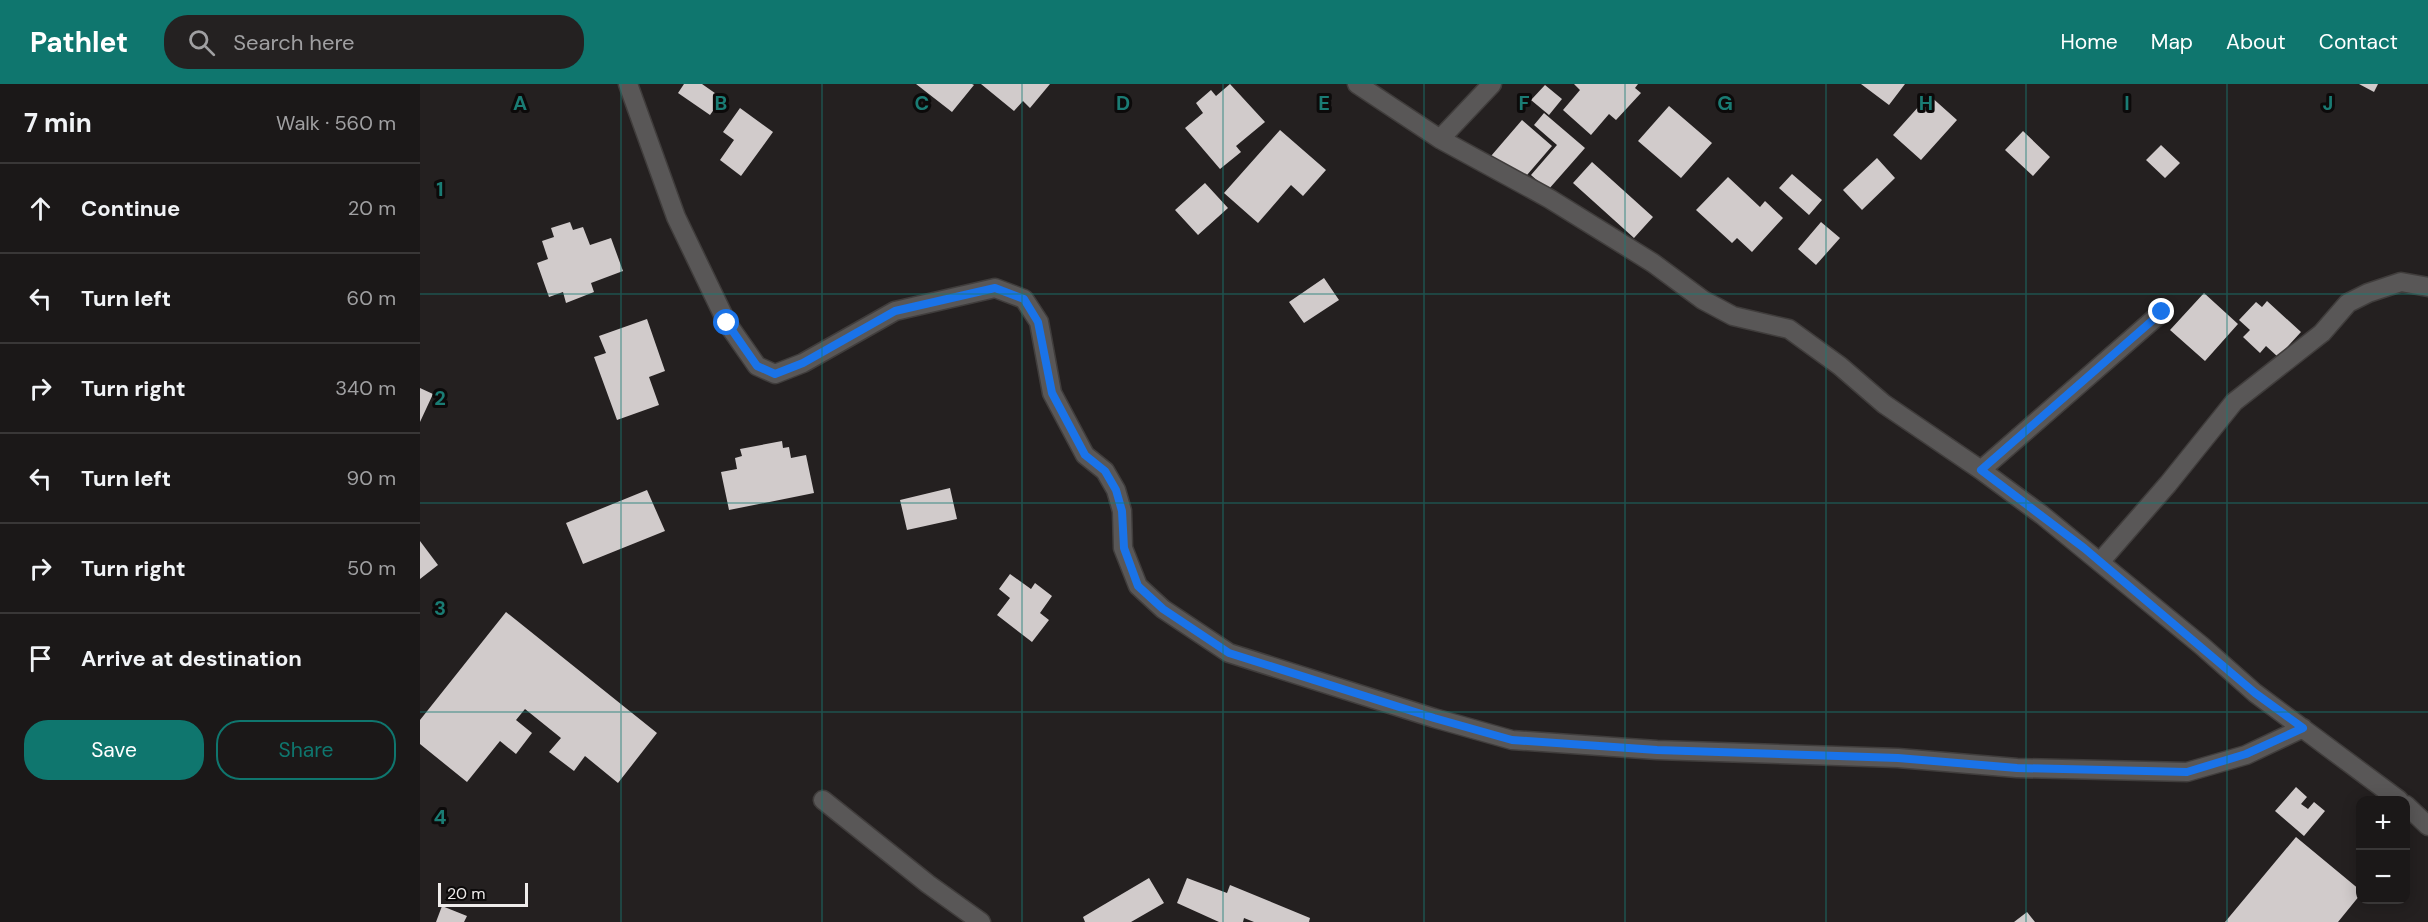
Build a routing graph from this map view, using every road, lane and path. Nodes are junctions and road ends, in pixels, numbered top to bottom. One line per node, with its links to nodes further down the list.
1 (628, 84): 9 (street)
2 (1357, 84): 4 (street)
3 (1492, 84): 4 (street)
4 (1440, 139): 7 (street)
5 (2428, 287): 8 (street)
6 (2162, 312): 7 (street)
7 (1981, 470): 8 (street)
8 (2100, 562): 9 (street)
9 (2303, 728): 10 (street)
10 (2392, 796)
11 (824, 800): 14 (street)
12 (2410, 809): 13 (street)
13 (2428, 826)
14 (981, 922)

